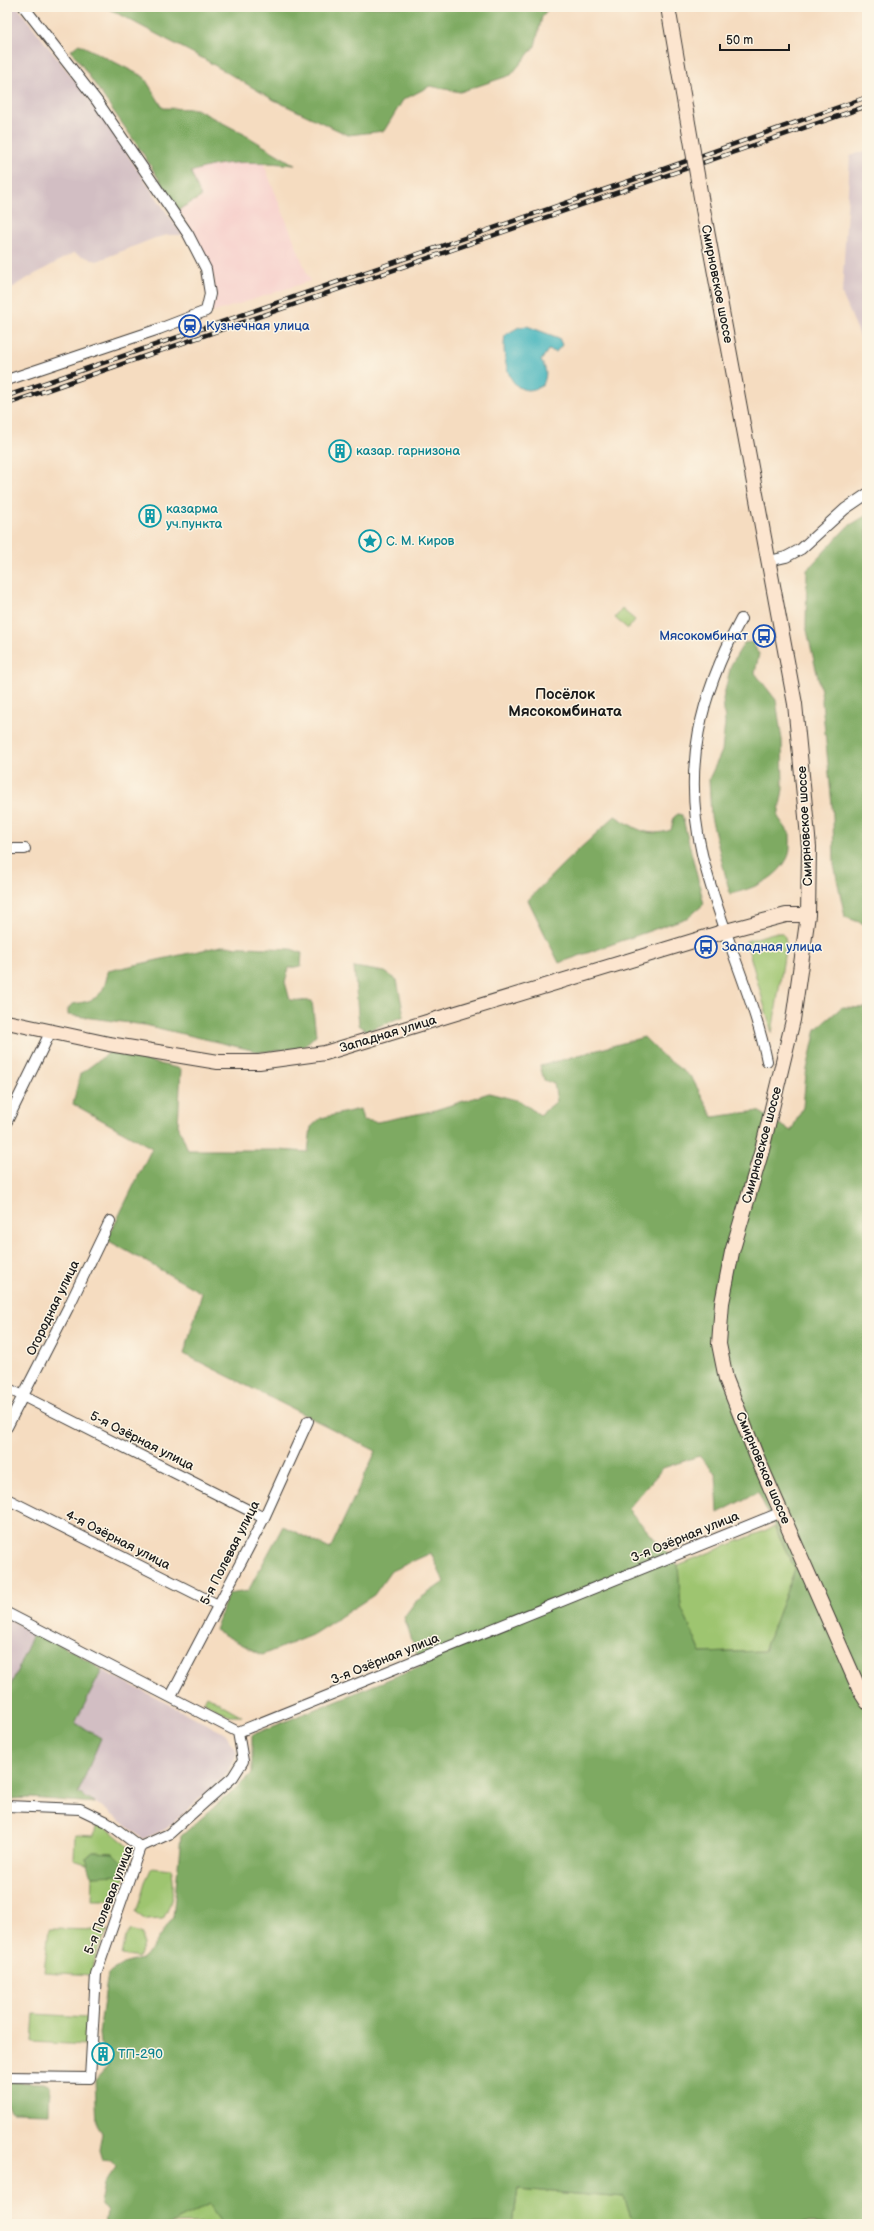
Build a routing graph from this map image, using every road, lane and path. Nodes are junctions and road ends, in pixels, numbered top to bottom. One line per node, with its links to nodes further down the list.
1 (24, 7): 3 (street)
2 (668, 7): 5 (main road, Смирновское шоссе, bridge)
3 (7, 380)
4 (867, 494): 5 (street)
5 (769, 561): 9 (main road, Смирновское шоссе)
6 (741, 619): 10 (street)
7 (7, 849): 8 (street)
8 (25, 849)
9 (808, 915): 10 (main road, Западная улица); 21 (main road, Смирновское шоссе)
10 (726, 931): 12 (main road, Западная улица); 13 (street)
11 (7, 1022): 12 (main road, Западная улица)
12 (51, 1031): 14 (street)
13 (767, 1061)
14 (7, 1121)
15 (110, 1221): 17 (street, Огородная улица)
16 (7, 1388): 17 (street, 5-я Озёрная улица)
17 (23, 1396): 19 (street, Огородная улица); 22 (street, 5-я Озёрная улица)
18 (308, 1421): 22 (street, 5-я Полевая улица)
19 (7, 1428)
20 (7, 1499): 23 (street, 4-я Озёрная улица)
21 (782, 1512): 26 (main road, Смирновское шоссе); 27 (street, 3-я Озёрная улица)
22 (264, 1518): 23 (street, 5-я Полевая улица)
23 (218, 1605): 25 (street, 5-я Полевая улица)
24 (7, 1613): 25 (street)
25 (171, 1696): 27 (street)
26 (867, 1702)
27 (238, 1732): 29 (street, 5-я Полевая улица)
28 (7, 1806): 29 (street)
29 (140, 1847): 30 (street, 5-я Полевая улица)
30 (7, 2077)

